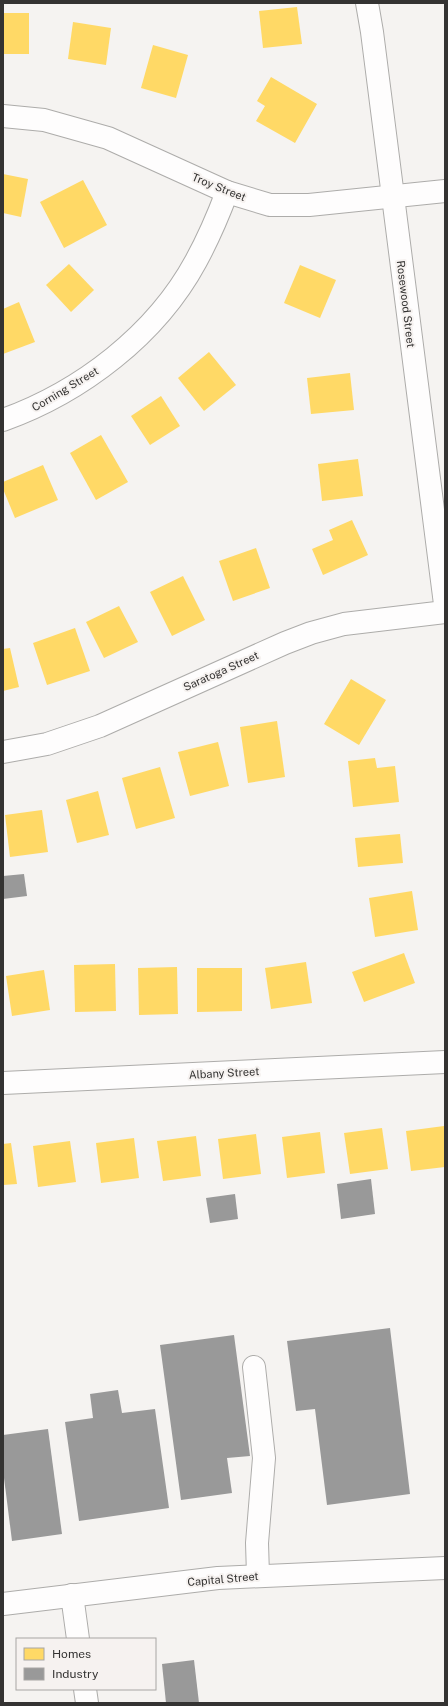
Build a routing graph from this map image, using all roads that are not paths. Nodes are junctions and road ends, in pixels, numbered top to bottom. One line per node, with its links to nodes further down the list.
1 (367, 3): 5 (street, Rosewood Street)
2 (3, 116): 4 (street, Troy Street)
3 (445, 191): 5 (street, Troy Street)
4 (227, 192): 5 (street, Troy Street); 6 (street, Corning Street)
5 (393, 196): 7 (street, Rosewood Street)
6 (3, 420)
7 (445, 604)
8 (445, 612): 9 (street, Saratoga Street)
9 (3, 752)
10 (445, 1062): 11 (street, Albany Street)
11 (3, 1082)
12 (254, 1367): 14 (street)
13 (445, 1568): 14 (street, Capital Street)
14 (258, 1575): 15 (street, Capital Street)
15 (72, 1595): 16 (street, Capital Street); 17 (street)
16 (3, 1604)
17 (78, 1638)
18 (85, 1690): 19 (street)
19 (87, 1703)

